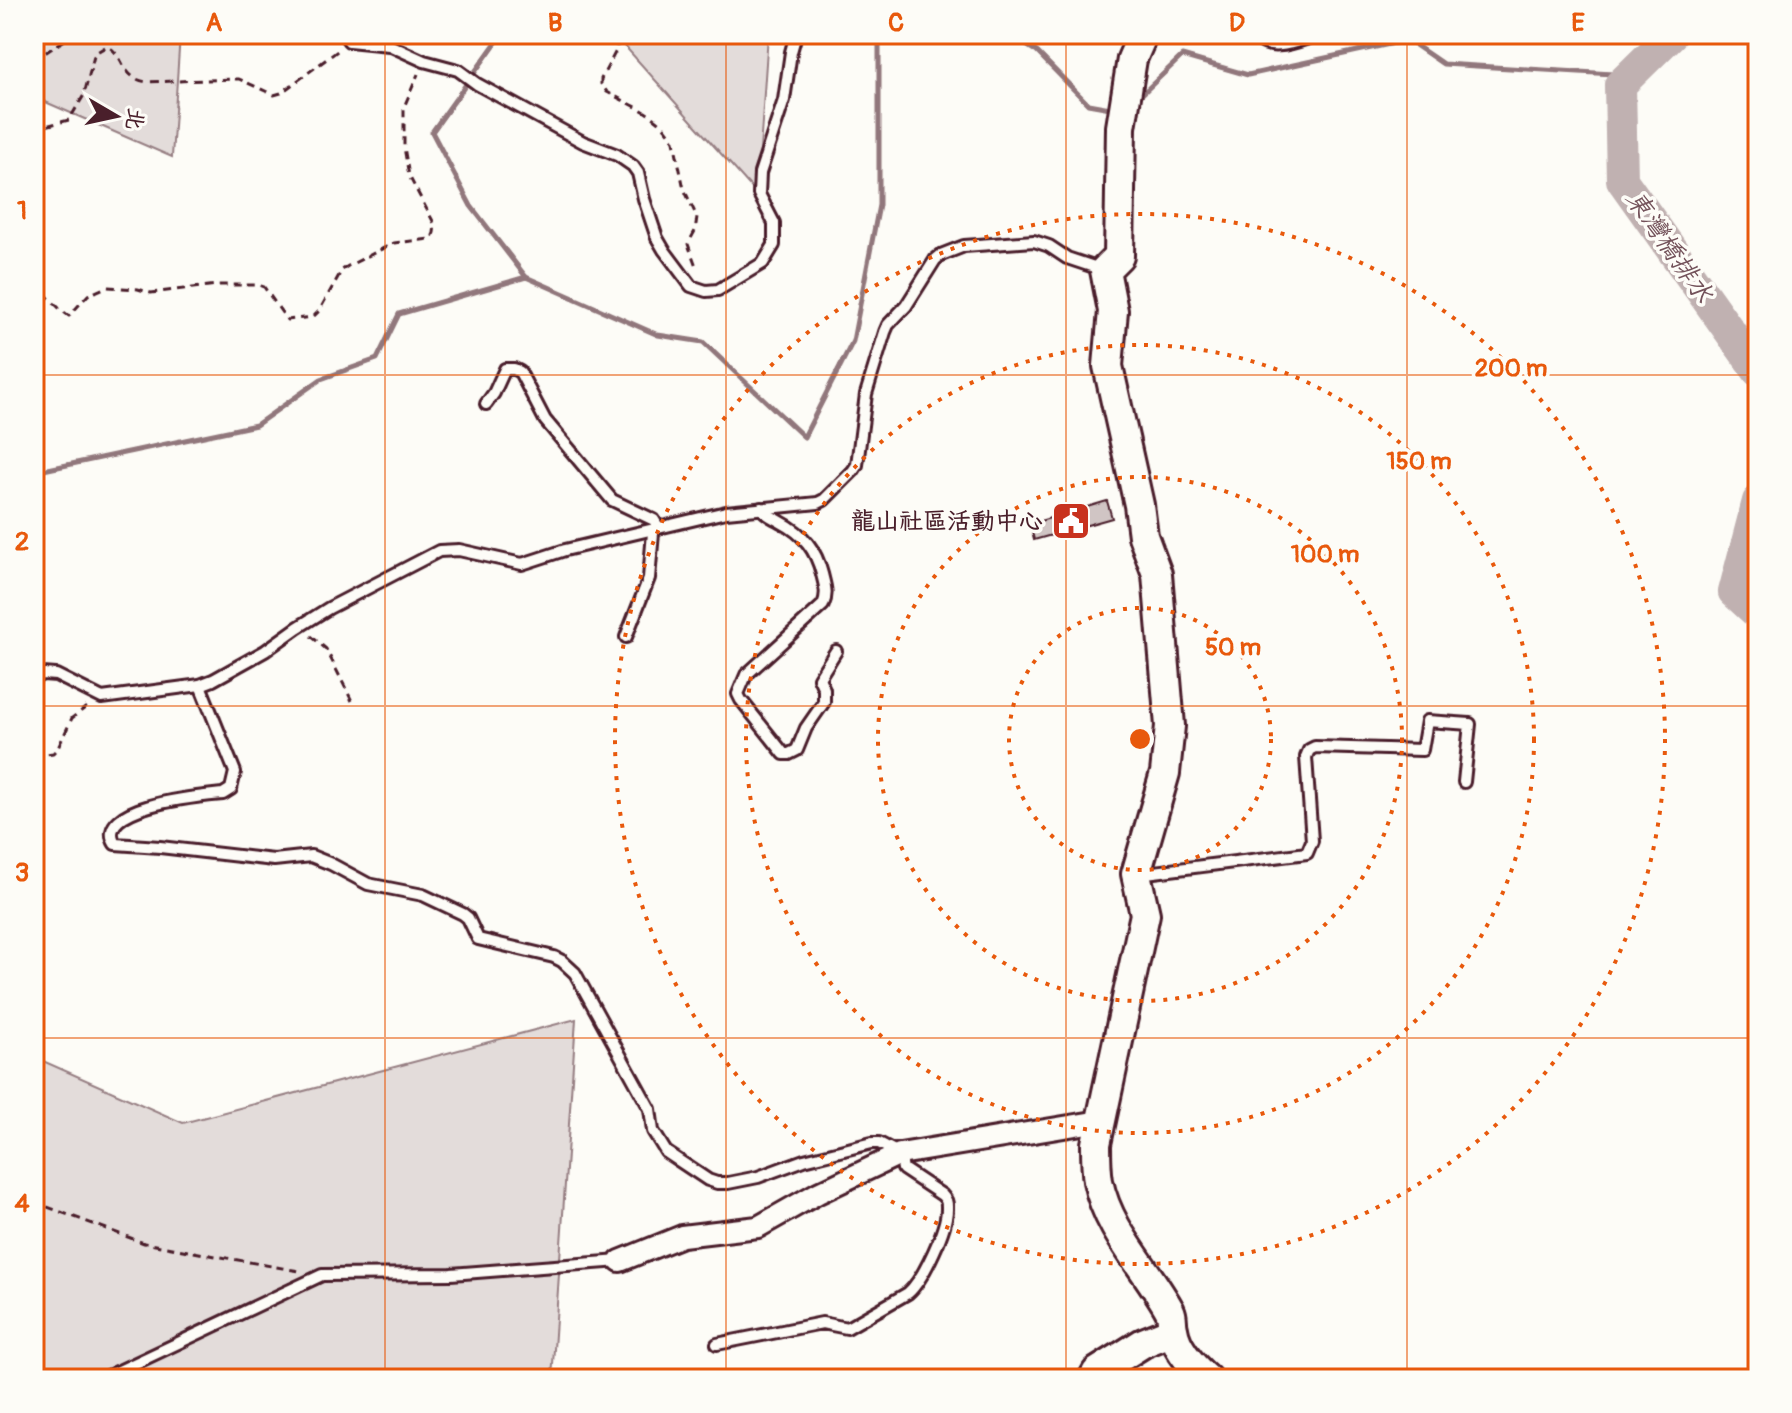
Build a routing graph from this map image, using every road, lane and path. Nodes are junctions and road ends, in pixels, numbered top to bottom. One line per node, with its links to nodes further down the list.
1 (74, 34): 8 (path)
2 (796, 34): 13 (lane)
3 (1143, 34): 11 (street)
4 (1255, 34): 5 (lane)
5 (1321, 34)
6 (347, 38): 9 (lane); 10 (path)
7 (614, 40): 13 (path)
8 (34, 60)
9 (424, 61): 12 (path); 13 (lane)
10 (34, 129)
11 (1105, 270): 15 (lane); 26 (street)
12 (34, 283)
13 (706, 291)
14 (486, 404): 16 (lane)
15 (761, 508): 16 (lane); 19 (lane)
16 (655, 528): 17 (lane); 18 (lane)
17 (297, 628): 21 (lane); 23 (path)
18 (626, 637)
19 (836, 651)
20 (34, 678): 22 (lane)
21 (200, 685): 22 (lane); 28 (lane)
22 (98, 697): 24 (path)
23 (354, 705)
24 (34, 756)
25 (1464, 782): 26 (lane)
26 (1136, 874): 27 (street)
27 (1100, 1121): 28 (street); 32 (street)
28 (900, 1154): 30 (street); 33 (lane)
29 (34, 1202): 31 (path)
30 (620, 1261): 31 (lane)
31 (322, 1275): 34 (lane)
32 (1173, 1331): 35 (street); 36 (street)
33 (717, 1344)
34 (102, 1379)
35 (1093, 1379)
36 (1207, 1379)

